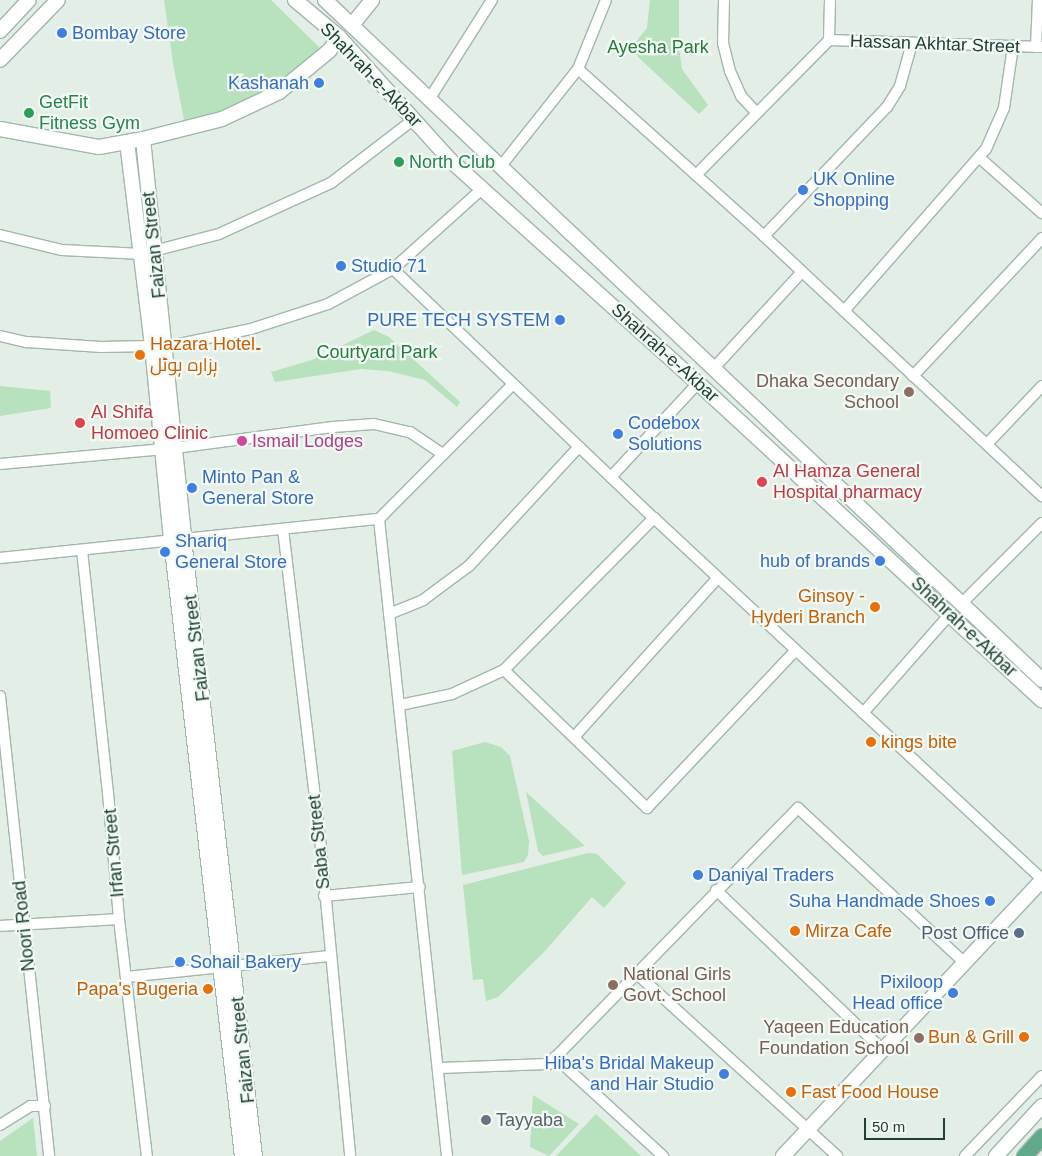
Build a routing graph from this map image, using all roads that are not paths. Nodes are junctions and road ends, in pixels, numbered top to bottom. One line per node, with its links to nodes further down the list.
1 (29, 0): 12 (main road)
2 (58, 0): 18 (main road)
3 (295, 0): 13 (main road, Shahrah-e-Akbar)
4 (325, 0): 11 (main road, Shahrah-e-Akbar)
5 (372, 0): 11 (main road)
6 (492, 0): 20 (street)
7 (606, 0): 19 (street)
8 (724, 0): 21 (street)
9 (830, 0): 14 (street)
10 (1038, 0): 17 (street)
11 (352, 25): 20 (main road, Shahrah-e-Akbar)
12 (0, 31)
13 (339, 37): 22 (main road, Shahrah-e-Akbar); 24 (main road)
14 (829, 40): 15 (street, Hassan Akhtar Street); 21 (street)
15 (912, 43): 16 (street, Hassan Akhtar Street); 32 (street)
16 (1013, 46): 17 (street, Hassan Akhtar Street); 26 (street)
17 (1039, 47)
18 (0, 60)
19 (578, 69): 27 (street); 28 (street)
20 (430, 98): 27 (main road, Shahrah-e-Akbar)
21 (756, 112): 28 (street)
22 (414, 119): 29 (main road, Shahrah-e-Akbar); 34 (street)
23 (0, 129): 25 (main road)
24 (143, 139): 25 (main road); 34 (main road, Faizan Street)
25 (127, 142): 34 (main road, Faizan Street)
26 (980, 158): 30 (street); 37 (street)
27 (501, 166): 40 (main road, Shahrah-e-Akbar)
28 (696, 175): 32 (street)
29 (482, 189): 35 (street); 42 (main road, Shahrah-e-Akbar)
30 (1042, 213)
31 (0, 235): 34 (street)
32 (764, 236): 36 (street)
33 (1042, 238): 41 (street)
34 (148, 253): 39 (main road, Faizan Street)
35 (393, 269): 39 (street); 43 (street)
36 (802, 272): 37 (street); 40 (street)
37 (844, 310): 41 (street)
38 (0, 336): 39 (street)
39 (159, 346): 47 (main road, Faizan Street)
40 (713, 369): 60 (main road, Shahrah-e-Akbar)
41 (913, 376): 45 (street)
42 (698, 383): 50 (street); 62 (main road, Shahrah-e-Akbar)
43 (513, 384): 46 (street); 48 (street)
44 (1042, 386): 45 (street)
45 (987, 444): 51 (street)
46 (579, 447): 50 (street); 61 (street)
47 (169, 448): 48 (street); 49 (street); 56 (main road, Faizan Street)
48 (443, 454): 52 (street)
49 (0, 464)
50 (610, 477): 53 (street)
51 (1042, 496)
52 (379, 518): 55 (street); 61 (street)
53 (654, 518): 59 (street); 64 (street)
54 (1042, 523): 60 (street)
55 (283, 528): 56 (street); 75 (street, Saba Street)
56 (178, 540): 57 (street); 81 (main road, Faizan Street)
57 (82, 550): 58 (street); 76 (street, Irfan Street)
58 (0, 558)
59 (718, 578): 63 (street); 70 (street)
60 (962, 603): 65 (main road, Shahrah-e-Akbar)
61 (389, 614): 68 (street)
62 (950, 614): 67 (main road, Shahrah-e-Akbar); 69 (street)
63 (796, 650): 69 (street); 70 (street)
64 (504, 670): 68 (street); 70 (street)
65 (1042, 680)
66 (0, 696): 71 (street, Noori Road)
67 (1042, 700)
68 (400, 705): 73 (street)
69 (863, 713): 72 (street)
70 (575, 736)
71 (3, 755): 77 (street, Noori Road)
72 (1042, 880): 80 (main road)
73 (420, 887): 75 (street); 86 (street)
74 (716, 890): 80 (street); 82 (street); 84 (street)
75 (324, 896): 79 (street, Saba Street)
76 (119, 919): 77 (street); 83 (street, Irfan Street)
77 (24, 924): 78 (street); 88 (street, Noori Road)
78 (0, 926)
79 (329, 956): 81 (street); 97 (street, Saba Street)
80 (964, 963): 84 (main road)
81 (227, 966): 83 (street); 95 (main road, Faizan Street); 96 (main road, Faizan Street)
82 (636, 973): 85 (street); 91 (street)
83 (126, 977): 94 (street, Irfan Street)
84 (883, 1050): 91 (main road)
85 (555, 1058): 86 (street); 99 (street)
86 (438, 1068): 98 (street)
87 (1042, 1076): 102 (street)
88 (45, 1106): 90 (street); 93 (street, Noori Road)
89 (1042, 1106): 103 (main road)
90 (0, 1125)
91 (808, 1130): 100 (main road); 101 (street)
92 (1042, 1136): 104 (main road)
93 (49, 1156)
94 (147, 1156)
95 (242, 1156)
96 (255, 1156)
97 (350, 1156)
98 (447, 1156)
99 (663, 1156)
100 (783, 1156)
101 (837, 1156)
102 (965, 1156)
103 (996, 1156)
104 (1024, 1156)

